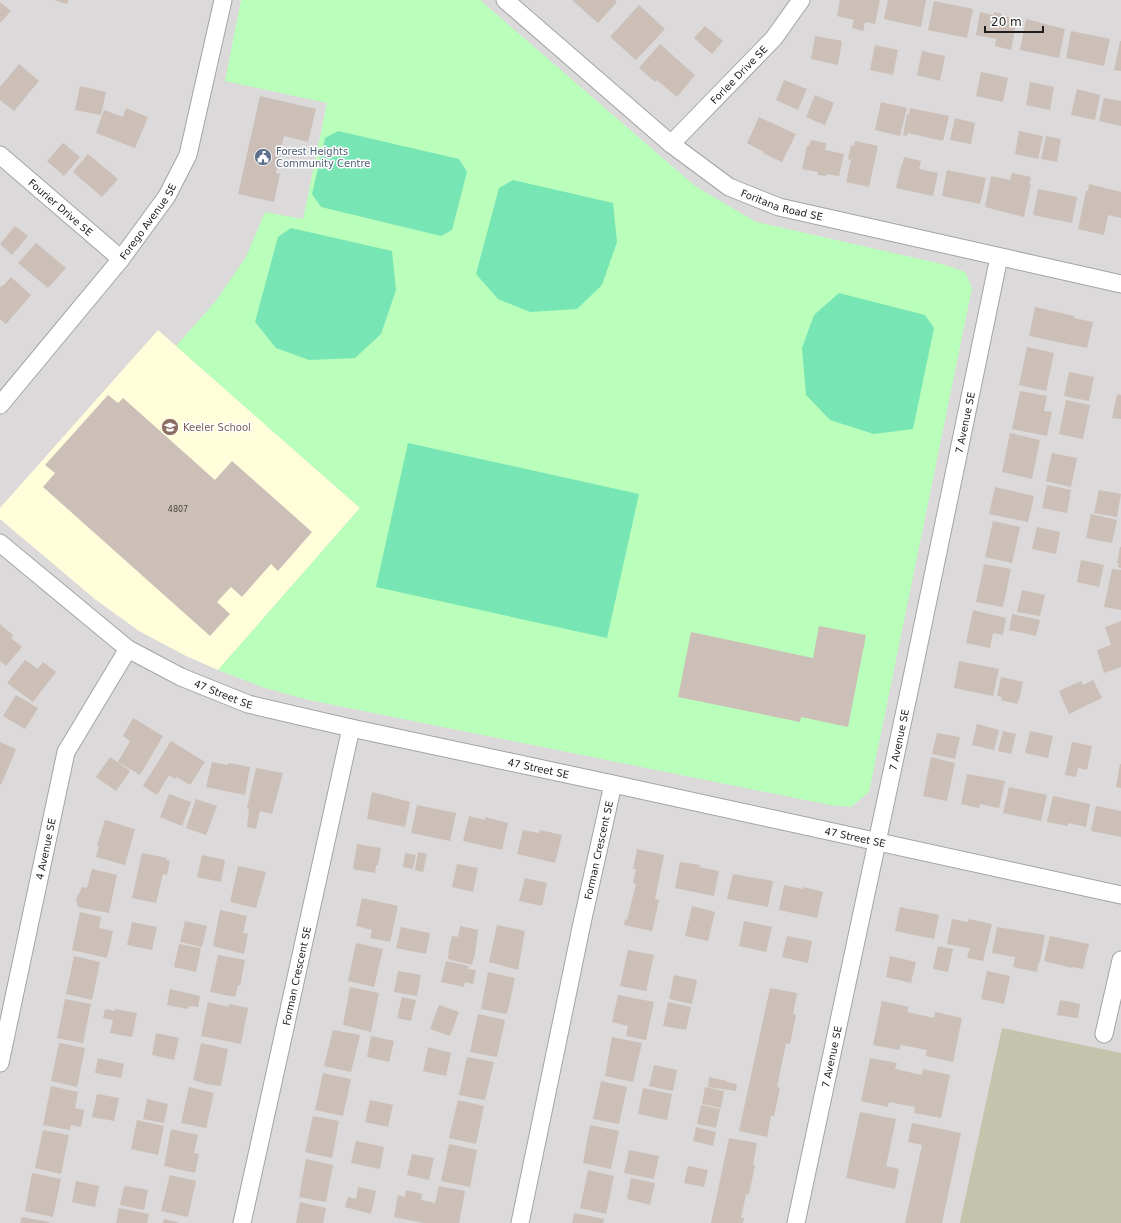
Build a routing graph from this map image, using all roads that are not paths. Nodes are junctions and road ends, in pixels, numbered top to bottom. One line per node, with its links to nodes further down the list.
1 (223, 0): 7 (street, Forego Avenue SE)
2 (504, 0): 4 (street, Foritana Road SE)
3 (801, 0): 4 (street, Forlee Drive SE)
4 (670, 144): 6 (street, Foritana Road SE)
5 (0, 155): 7 (street, Fourier Drive SE)
6 (998, 257): 8 (street, Foritana Road SE); 14 (street, 7 Avenue SE)
7 (121, 259): 9 (street, Forego Avenue SE)
8 (1121, 284)
9 (0, 405)
10 (0, 543): 11 (street, 47 Street SE)
11 (128, 649): 12 (street, 47 Street SE); 18 (street, 4 Avenue SE)
12 (351, 728): 13 (street, 47 Street SE); 19 (street, Forman Crescent SE)
13 (613, 784): 14 (street, 47 Street SE); 20 (street, Forman Crescent SE)
14 (877, 841): 15 (street, 47 Street SE); 21 (street, 7 Avenue SE)
15 (1121, 895)
16 (1121, 960): 17 (street)
17 (1104, 1034)
18 (0, 1063)
19 (242, 1223)
20 (520, 1223)
21 (796, 1223)

